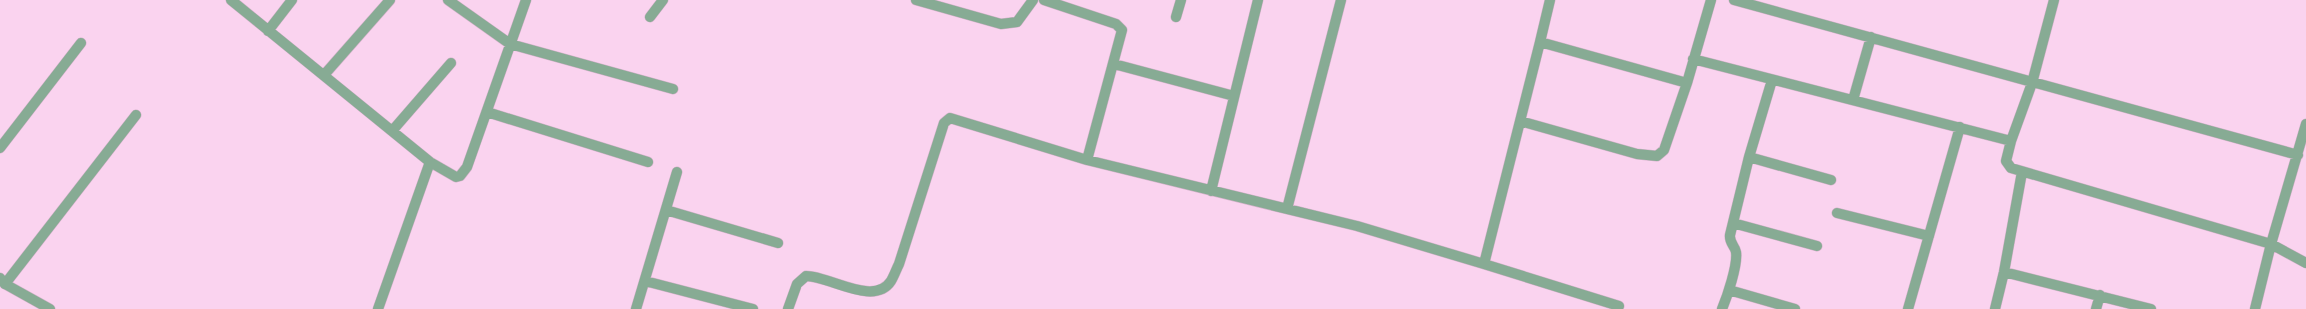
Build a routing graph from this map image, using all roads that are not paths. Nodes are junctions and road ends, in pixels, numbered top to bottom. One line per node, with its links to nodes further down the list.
1 (231, 0): 19 (street)
2 (292, 0): 19 (street)
3 (390, 0): 27 (street)
4 (448, 0): 23 (street)
5 (526, 0): 23 (street)
6 (662, 0): 17 (street)
7 (916, 0): 8 (street)
8 (1033, 0)
9 (1044, 0): 26 (street)
10 (1181, 0): 18 (street)
11 (1258, 0): 32 (street)
12 (1341, 0): 51 (street)
13 (1550, 0): 21 (street)
14 (1711, 0): 24 (street)
15 (1734, 0): 20 (street)
16 (2054, 0): 30 (street)
17 (650, 17)
18 (1176, 17)
19 (268, 31): 27 (street)
20 (1871, 37): 30 (street); 33 (street)
21 (1540, 42): 29 (street); 36 (street)
22 (81, 43): 41 (street)
23 (510, 44): 31 (street); 34 (street)
24 (1693, 59): 28 (street); 29 (street)
25 (451, 63): 39 (street)
26 (1114, 64): 32 (street); 44 (street)
27 (324, 75): 39 (street)
28 (1772, 80): 33 (street); 43 (street)
29 (1687, 83): 36 (street)
30 (2032, 83): 40 (street); 42 (street)
31 (673, 89)
32 (1234, 96): 50 (street)
33 (1853, 100): 38 (street)
34 (487, 112): 45 (street); 46 (street)
35 (136, 115): 62 (street)
36 (1520, 121): 60 (street)
37 (2306, 124): 42 (street)
38 (1960, 127): 40 (street); 55 (street)
39 (392, 131): 45 (street)
40 (2011, 141): 48 (street)
41 (0, 148)
42 (2298, 155): 57 (street)
43 (1749, 157): 49 (street); 54 (street)
44 (1086, 160): 50 (street); 71 (street)
45 (430, 162): 68 (street)
46 (648, 162)
47 (677, 172): 52 (street)
48 (2022, 172): 57 (street); 61 (street)
49 (1831, 180)
50 (1211, 191): 51 (street)
51 (1287, 209): 60 (street)
52 (666, 210): 56 (street); 63 (street)
53 (1836, 213): 55 (street)
54 (1733, 223): 58 (street); 64 (street)
55 (1929, 236): 74 (street)
56 (778, 243)
57 (2271, 244): 59 (street); 78 (street)
58 (1817, 246)
59 (2306, 263)
60 (1484, 264): 66 (street)
61 (2004, 272): 65 (street); 75 (street)
62 (3, 281): 67 (street)
63 (645, 281): 69 (street); 70 (street)
64 (1729, 290): 72 (street); 73 (street)
65 (2100, 295): 76 (street); 77 (street)
66 (1619, 306)
67 (50, 309)
68 (378, 309)
69 (636, 309)
70 (753, 309)
71 (788, 309)
72 (1722, 309)
73 (1794, 309)
74 (1908, 309)
75 (1995, 309)
76 (2096, 309)
77 (2151, 309)
78 (2255, 309)

